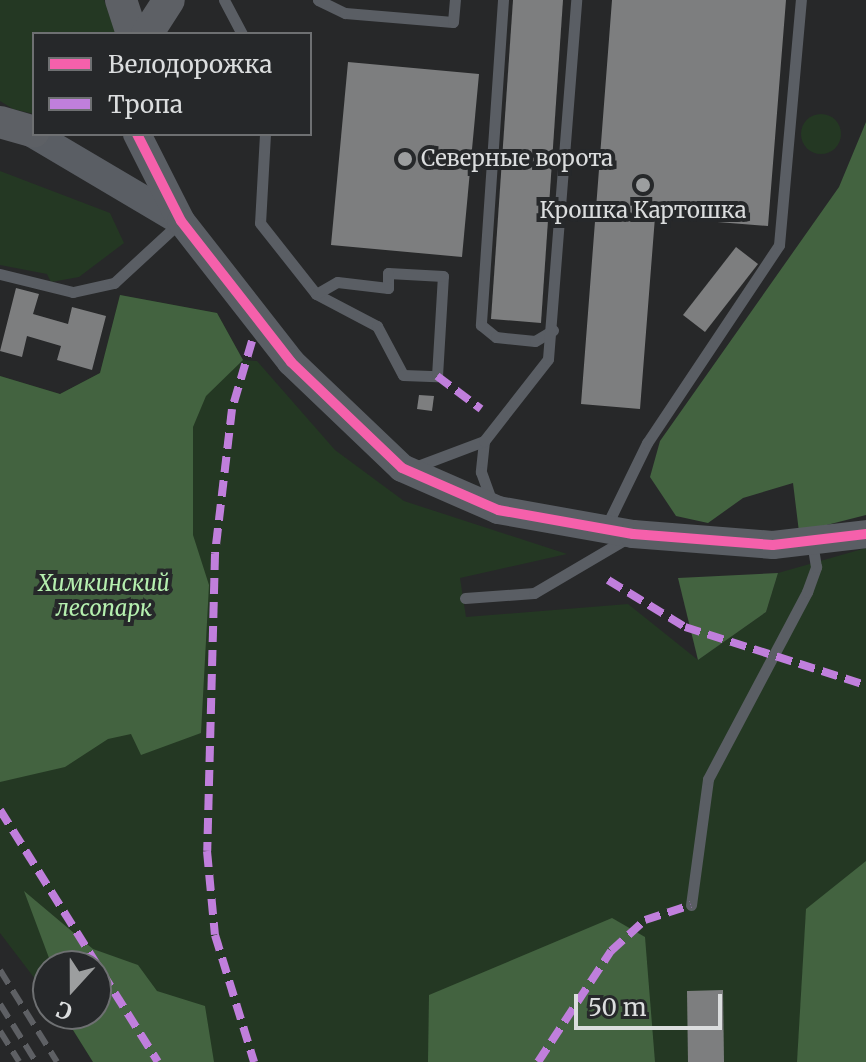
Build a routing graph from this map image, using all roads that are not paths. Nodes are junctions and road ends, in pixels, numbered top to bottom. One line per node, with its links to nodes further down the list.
1 (121, 0): 9 (main road)
2 (169, 0): 10 (main road)
3 (224, 0): 11 (lane)
4 (318, 0): 5 (lane)
5 (455, 0)
6 (503, 0): 18 (lane)
7 (576, 0): 18 (lane)
8 (801, 0): 22 (lane)
9 (131, 32)
10 (148, 32)
11 (241, 32)
12 (15, 130): 15 (street)
13 (138, 136): 15 (street)
14 (265, 136): 17 (lane)
15 (181, 221): 16 (lane); 20 (street)
16 (0, 274)
17 (316, 294): 17 (lane)
18 (553, 330): 19 (lane)
19 (484, 441): 20 (lane); 21 (lane)
20 (402, 468): 21 (street)
21 (498, 510): 22 (street)
22 (604, 529): 23 (street)
23 (633, 534): 25 (street); 26 (lane)
24 (866, 534): 25 (street)
25 (812, 543): 27 (lane)
26 (465, 598)
27 (691, 905)

